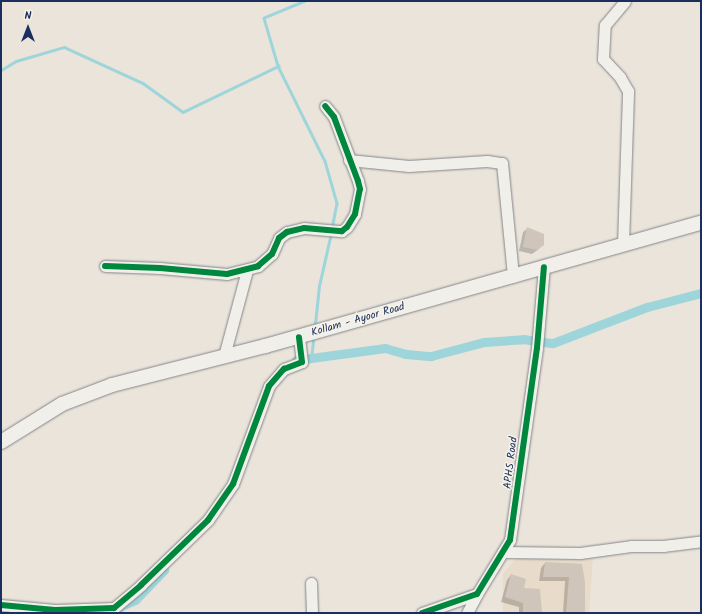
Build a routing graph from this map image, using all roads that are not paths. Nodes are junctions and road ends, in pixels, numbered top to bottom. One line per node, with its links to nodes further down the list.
1 (625, 1): 5 (street)
2 (325, 106): 3 (street)
3 (349, 160): 8 (street); 9 (street)
4 (701, 223): 5 (main road, Kollam - Ayoor Road)
5 (623, 244): 7 (main road, Kollam - Ayoor Road)
6 (105, 266): 8 (street)
7 (544, 267): 9 (main road, Kollam - Ayoor Road); 14 (street, APHS Road)
8 (247, 270): 11 (street)
9 (513, 276): 10 (main road, Kollam - Ayoor Road)
10 (299, 337): 11 (main road, Kollam - Ayoor Road); 17 (street)
11 (224, 356): 12 (main road, Kollam - Ayoor Road)
12 (1, 442)
13 (701, 540): 14 (street)
14 (505, 552): 16 (street, APHS Road)
15 (311, 583): 18 (street)
16 (477, 594): 19 (street); 20 (street, APHS Road)
17 (1, 605)
18 (312, 613)
19 (422, 613)
20 (467, 613)

